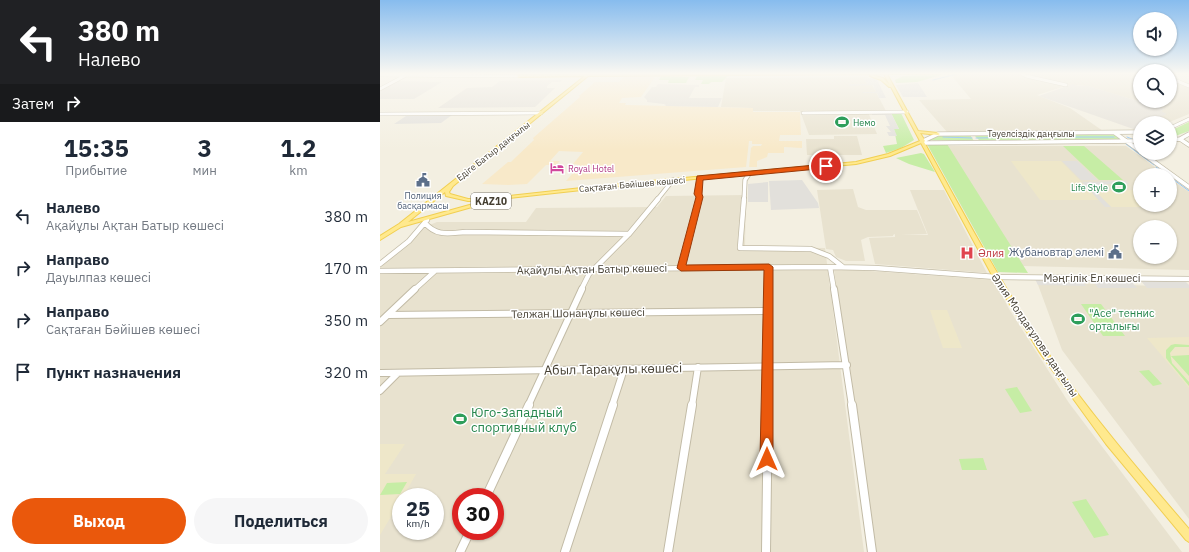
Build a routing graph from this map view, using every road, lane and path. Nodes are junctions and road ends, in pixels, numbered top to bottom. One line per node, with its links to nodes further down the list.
1 (558, 99): 4 (main road, Едіге Батыр даңғылы)
2 (899, 99): 3 (main road, Әлия Молдағұлова даңғылы)
3 (907, 112): 5 (street); 9 (main road, Әлия Молдағұлова даңғылы)
4 (541, 113): 6 (street); 27 (main road, Едіге Батыр даңғылы)
5 (803, 113)
6 (380, 114)
7 (1189, 119): 8 (street)
8 (1177, 125)
9 (918, 132): 13 (main road); 19 (main road, Әлия Молдағұлова даңғылы)
10 (1115, 132): 11 (street, Тәуелсіздік даңғылы); 12 (street, Тәуелсіздік даңғылы); 17 (street)
11 (1133, 132)
12 (970, 133): 13 (street, Тәуелсіздік даңғылы); 20 (street)
13 (938, 134): 19 (street, Тәуелсіздік даңғылы)
14 (1189, 134): 16 (street)
15 (1177, 139): 16 (street)
16 (1180, 139): 21 (street)
17 (1126, 141): 18 (street, Тәуелсіздік даңғылы); 20 (street, Тәуелсіздік даңғылы); 22 (street)
18 (1133, 141)
19 (923, 142): 20 (street, Тәуелсіздік даңғылы); 24 (main road, Сақтаған Бәйішев көшесі / KAZ10); 44 (main road, Әлия Молдағұлова даңғылы)
20 (976, 142)
21 (1189, 144)
22 (1133, 146)
23 (1152, 160): 28 (street)
24 (749, 174): 25 (main road, Сақтаған Бәйішев көшесі / KAZ10); 39 (street)
25 (700, 178): 26 (main road, Сақтаған Бәйішев көшесі / KAZ10); 40 (street)
26 (673, 180): 29 (main road, Сақтаған Бәйішев көшесі / KAZ10); 33 (street)
27 (454, 182): 29 (main road); 32 (main road, Едіге Батыр даңғылы)
28 (1189, 187)
29 (509, 197): 30 (main road, Сақтаған Бәйішев көшесі / KAZ10)
30 (440, 215): 31 (main road, KAZ10); 32 (main road, Сақтаған Бәйішев көшесі / KAZ10)
31 (426, 221): 33 (street); 35 (main road, KAZ10); 36 (street)
32 (399, 226): 34 (main road, Едіге Батыр даңғылы / KAZ10); 35 (main road, Едіге Батыр даңғылы)
33 (629, 234): 41 (street)
34 (380, 238)
35 (380, 242)
36 (380, 264)
37 (769, 267): 38 (street, Ақайұлы Ақтан Батыр көшесі); 40 (street, Ақайұлы Ақтан Батыр көшесі); 46 (street)
38 (830, 267): 39 (street, Ақайұлы Ақтан Батыр көшесі); 50 (street)
39 (843, 267): 44 (street, Ақайұлы Ақтан Батыр көшесі)
40 (681, 268): 41 (street, Ақайұлы Ақтан Батыр көшесі)
41 (593, 269): 42 (street, Ақайұлы Ақтан Батыр көшесі); 47 (street)
42 (435, 270): 43 (street, Ақайұлы Ақтан Батыр көшесі); 48 (street)
43 (380, 271)
44 (996, 277): 45 (street, Мәңгілік Ел көшесі); 59 (main road, Әлия Молдағұлова даңғылы)
45 (1189, 279)
46 (768, 311): 47 (street, Телжан Шонанұлы көшесі); 52 (street)
47 (570, 314): 48 (street, Телжан Шонанұлы көшесі); 54 (street)
48 (388, 315): 49 (street)
49 (380, 322)
50 (847, 366): 52 (street, Абыл Тарақұлы көшесі); 65 (street)
51 (698, 367): 52 (street, Абыл Тарақұлы көшесі); 53 (street, Абыл Тарақұлы көшесі); 63 (street)
52 (767, 367): 64 (street)
53 (624, 369): 54 (street, Абыл Тарақұлы көшесі); 62 (street)
54 (544, 371): 56 (street, Абыл Тарақұлы көшесі); 58 (street)
55 (380, 373): 56 (street, Абыл Тарақұлы көшесі)
56 (398, 373): 57 (street)
57 (380, 391)
58 (490, 488)
59 (1189, 537)
60 (466, 540): 61 (street)
61 (460, 552)
62 (565, 552)
63 (668, 552)
64 (766, 552)
65 (872, 552)

